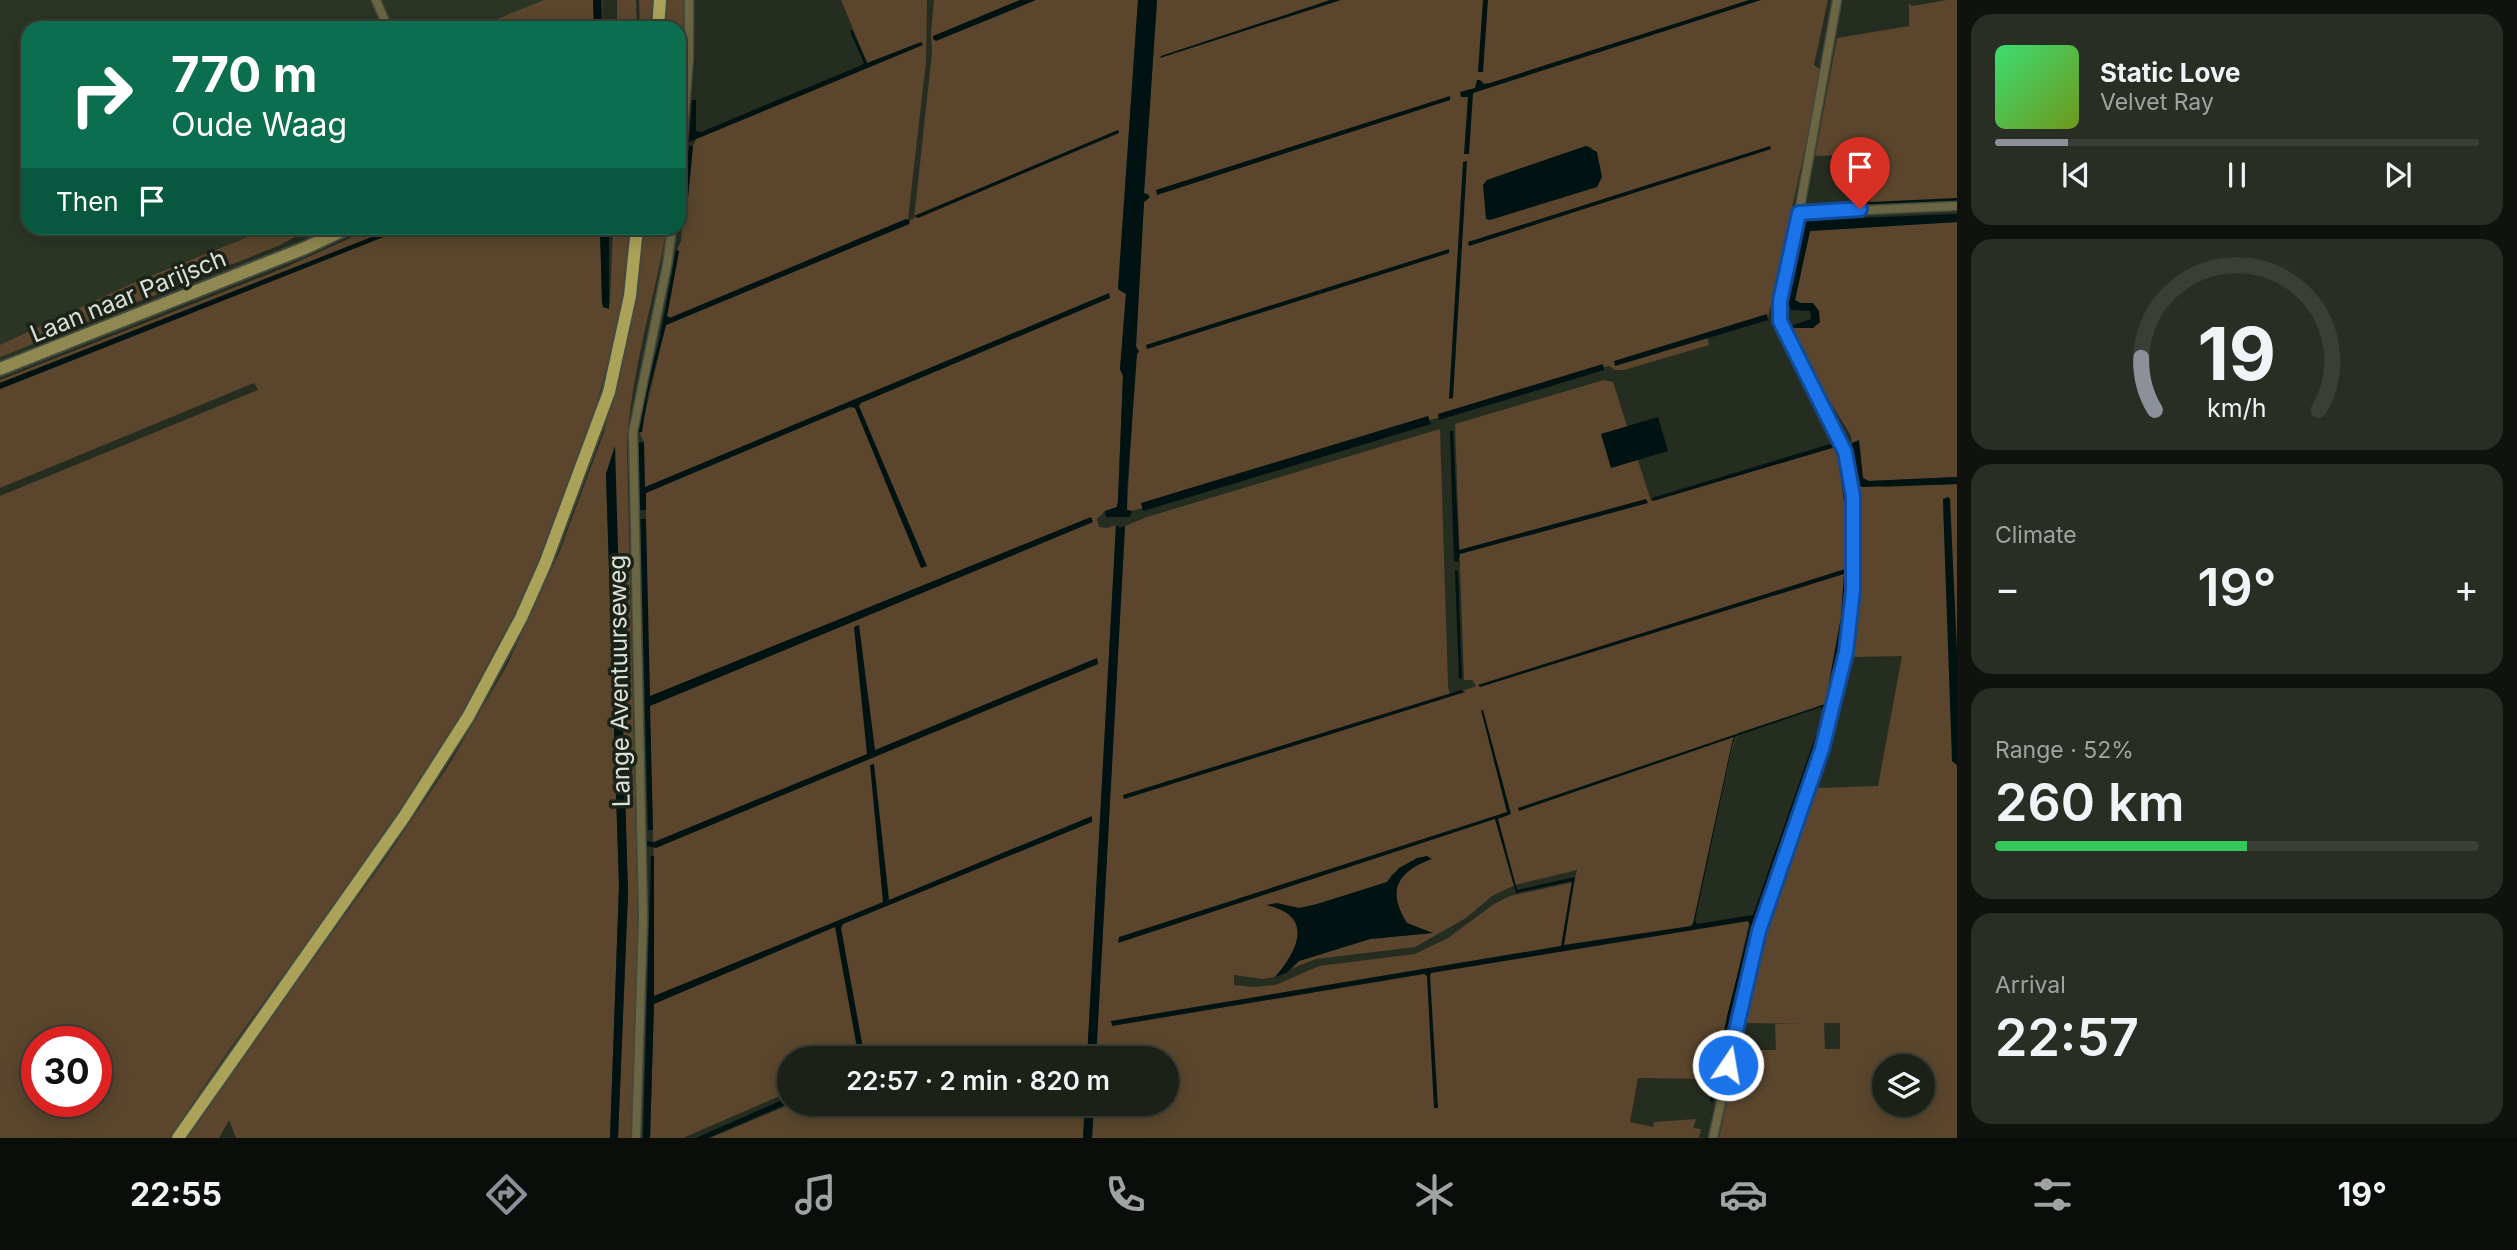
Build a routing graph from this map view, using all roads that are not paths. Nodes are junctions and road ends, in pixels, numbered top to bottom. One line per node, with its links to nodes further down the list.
1 (376, 0): 5 (street)
2 (660, 0): 6 (main road)
3 (689, 0): 7 (street)
4 (1837, 0): 9 (street)
5 (385, 21)
6 (658, 21)
7 (686, 90)
8 (1957, 206): 9 (street)
9 (1799, 213): 18 (street)
10 (318, 235): 14 (street, Laan naar Parijsch)
11 (332, 235): 15 (street, Laan naar Parijsch)
12 (636, 235): 16 (main road)
13 (672, 235): 17 (street, Lange Aventuurseweg)
14 (0, 362)
15 (0, 369)
16 (178, 1138)
17 (636, 1138)
18 (1713, 1138)

